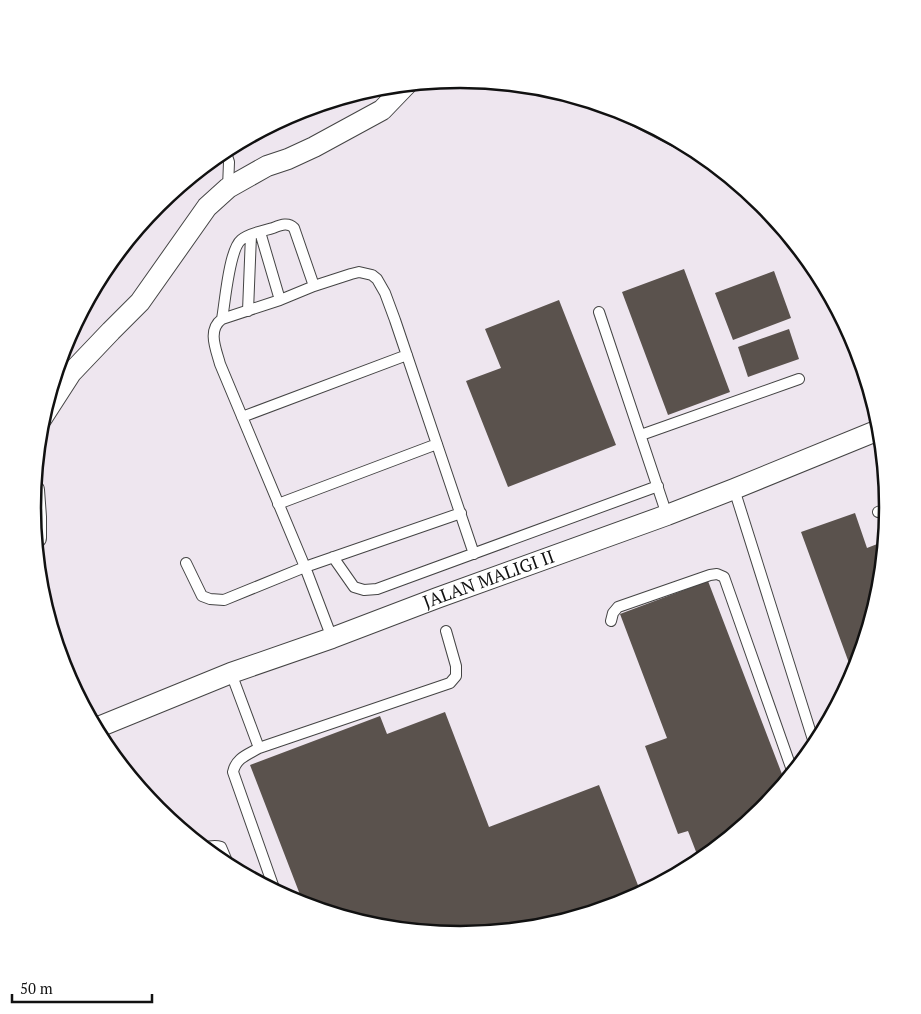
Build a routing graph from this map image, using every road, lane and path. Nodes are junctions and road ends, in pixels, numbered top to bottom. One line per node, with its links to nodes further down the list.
1 (399, 92): 3 (street)
2 (228, 158): 3 (lane)
3 (228, 188): 12 (street)
4 (255, 233): 5 (lane); 6 (lane); 7 (lane); 9 (lane)
5 (314, 286): 6 (lane); 10 (lane)
6 (280, 300): 7 (lane)
7 (248, 311): 9 (lane)
8 (599, 312): 15 (lane)
9 (222, 319): 13 (lane)
10 (407, 355): 13 (lane); 16 (lane)
11 (799, 378): 15 (lane)
12 (57, 395)
13 (242, 417): 19 (lane)
14 (873, 432): 18 (street, JALAN MALIGI II)
15 (640, 435): 17 (lane)
16 (437, 444): 19 (lane); 20 (lane)
17 (658, 486): 21 (lane); 22 (lane)
18 (734, 489): 21 (street, JALAN MALIGI II); 31 (lane)
19 (278, 504): 25 (lane)
20 (461, 513): 22 (lane); 23 (lane)
21 (667, 515): 28 (street, JALAN MALIGI II)
22 (474, 554): 23 (lane)
23 (334, 557): 25 (lane)
24 (186, 562): 25 (lane)
25 (305, 568): 28 (lane)
26 (611, 620): 33 (lane)
27 (446, 631): 32 (lane)
28 (332, 638): 29 (street, JALAN MALIGI II)
29 (232, 673): 30 (street, JALAN MALIGI II); 32 (lane)
30 (104, 728)
31 (812, 736)
32 (259, 748): 36 (lane)
33 (790, 765)
34 (214, 846): 35 (lane)
35 (223, 853)
36 (272, 881)

